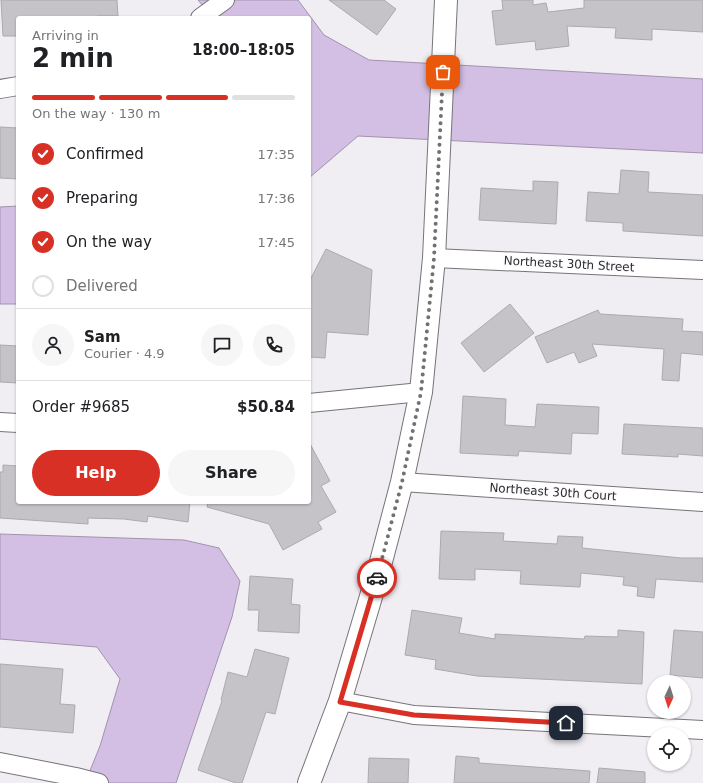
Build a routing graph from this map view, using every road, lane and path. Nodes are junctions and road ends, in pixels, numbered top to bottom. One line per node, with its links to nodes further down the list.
1 (225, 0): 3 (street)
2 (446, 0): 6 (street)
3 (203, 16)
4 (16, 86): 5 (street)
5 (0, 89)
6 (434, 258): 7 (street, Northeast 30th Street); 8 (street)
7 (703, 270)
8 (421, 392): 9 (street); 12 (street)
9 (311, 403)
10 (0, 422): 11 (street)
11 (16, 422)
12 (402, 482): 13 (street, Northeast 30th Court); 14 (street)
13 (703, 502)
14 (340, 702): 15 (street); 18 (street)
15 (703, 730)
16 (0, 762): 17 (street)
17 (99, 783)
18 (309, 783)

